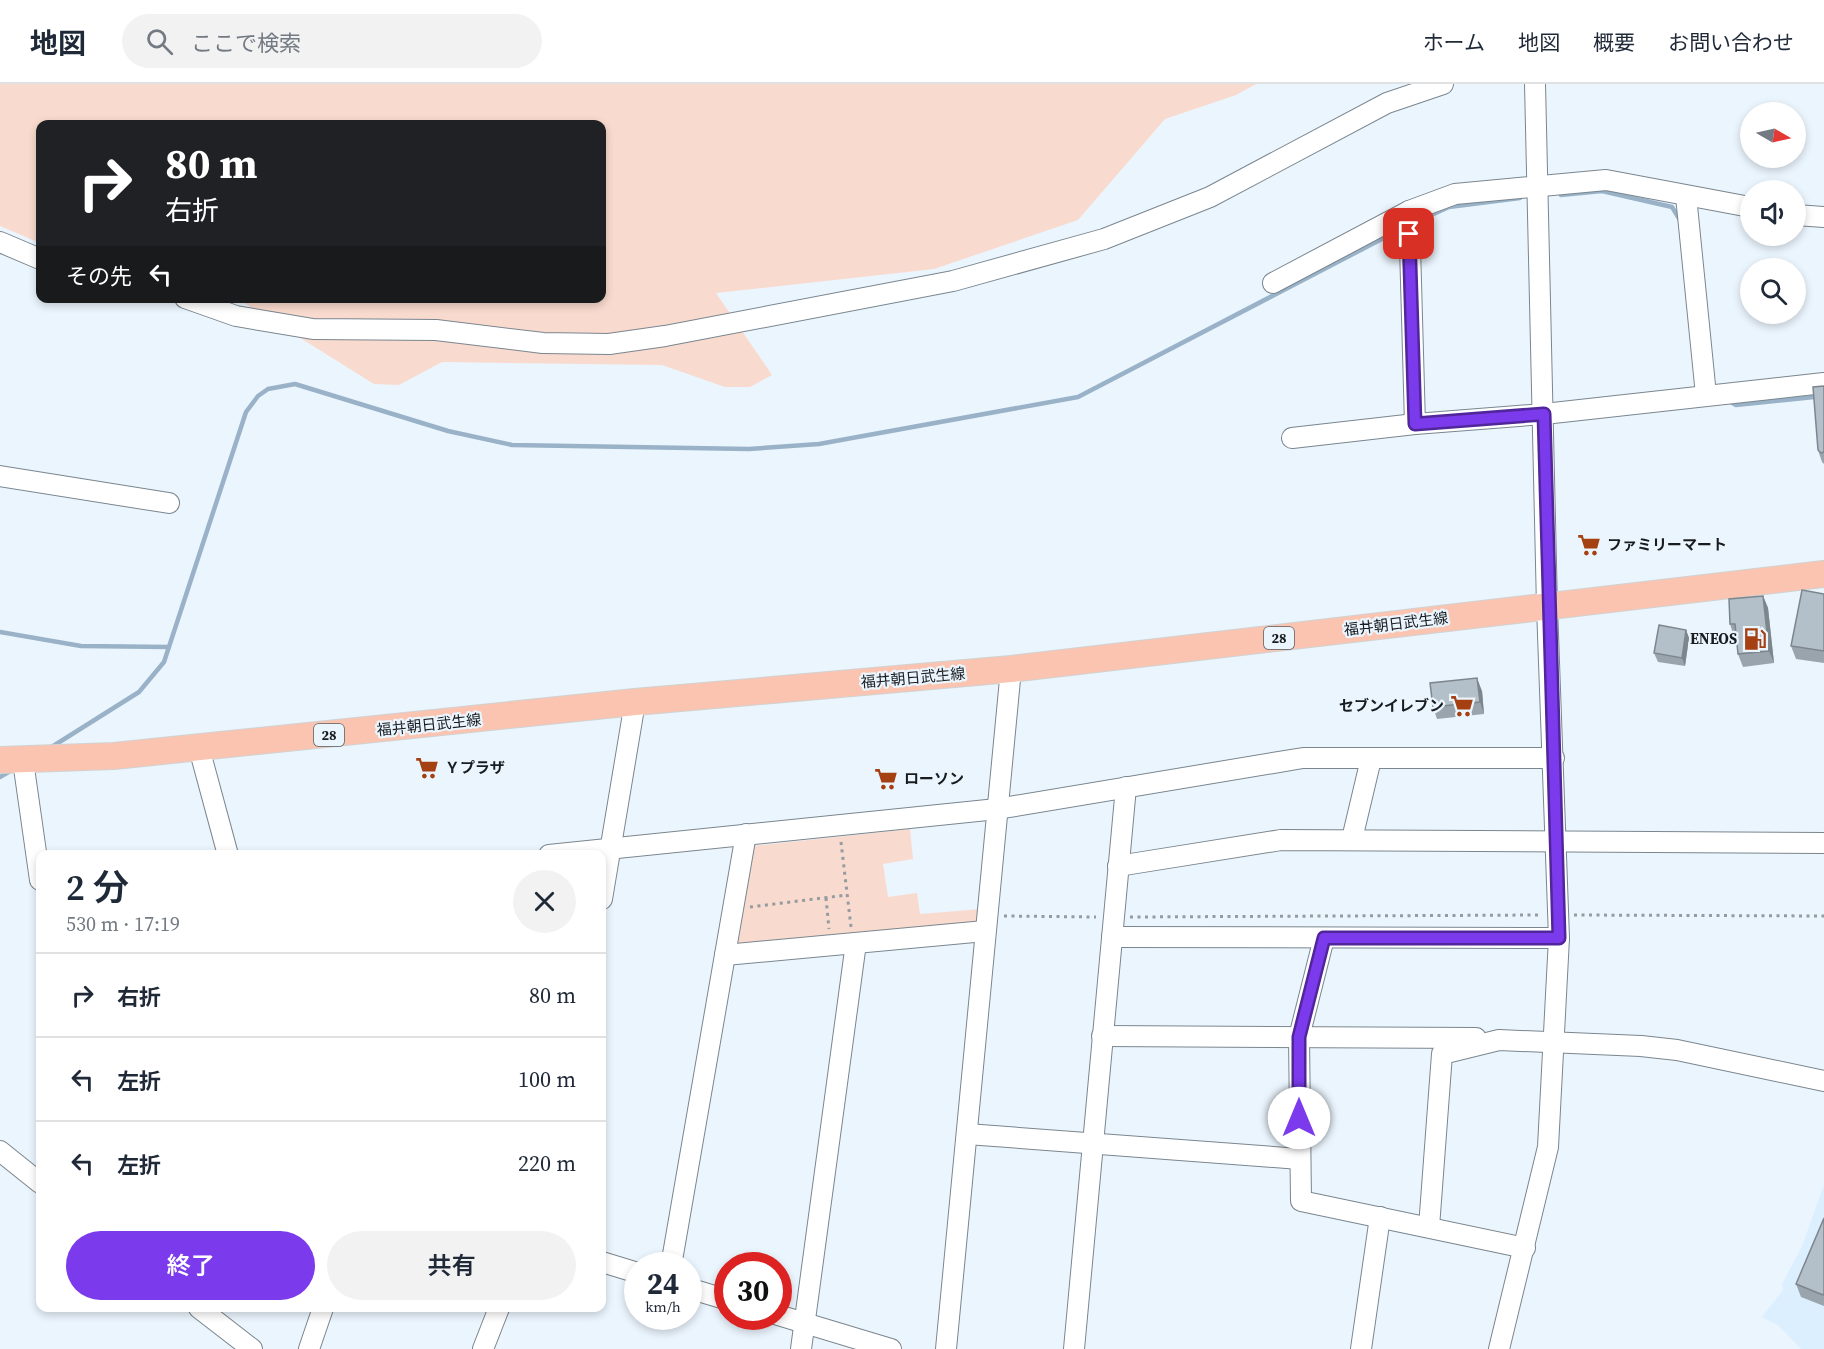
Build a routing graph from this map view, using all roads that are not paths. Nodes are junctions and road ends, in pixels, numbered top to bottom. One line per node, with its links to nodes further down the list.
1 (1443, 84): 12 (street)
2 (1535, 84): 3 (street)
3 (1539, 185): 4 (street); 6 (street); 15 (street)
4 (1686, 196): 5 (street); 14 (street)
5 (1740, 205)
6 (1408, 211): 11 (street); 16 (street)
7 (1806, 216): 8 (street)
8 (1824, 217)
9 (0, 242): 10 (street)
10 (36, 257)
11 (1273, 283)
12 (199, 303)
13 (1824, 383): 14 (street)
14 (1706, 395): 15 (street)
15 (1544, 414): 16 (street); 21 (street)
16 (1415, 424): 17 (street)
17 (1292, 438)
18 (0, 476): 19 (street)
19 (169, 503)
20 (1824, 574): 21 (main road, 福井朝日武生線 / 28)
21 (1547, 607): 22 (main road, 福井朝日武生線 / 28); 25 (street)
22 (1011, 669): 23 (main road, 福井朝日武生線 / 28); 29 (street)
23 (635, 702): 24 (main road, 福井朝日武生線 / 28); 34 (street)
24 (199, 748): 27 (main road, 福井朝日武生線 / 28); 35 (street)
25 (1554, 758): 26 (street); 32 (street)
26 (1371, 759): 28 (street); 31 (street)
27 (11, 760): 37 (street)
28 (1126, 787): 29 (street); 38 (street)
29 (997, 809): 30 (street); 40 (street)
30 (746, 834): 34 (street); 45 (street)
31 (1352, 839): 32 (street); 38 (street)
32 (1556, 840): 33 (street); 44 (street)
33 (1824, 843)
34 (611, 848): 36 (street); 39 (street)
35 (227, 850)
36 (593, 850)
37 (36, 863)
38 (1118, 866): 41 (street)
39 (606, 876)
40 (986, 924): 42 (street); 51 (street)
41 (1112, 927): 43 (street); 46 (street)
42 (854, 937): 45 (street); 66 (street)
43 (1324, 938): 44 (street); 47 (street)
44 (1559, 938): 49 (street)
45 (725, 956): 59 (street)
46 (1102, 1036): 47 (street); 52 (street)
47 (1299, 1037): 48 (street); 54 (street)
48 (1499, 1040): 49 (street); 57 (street)
49 (1554, 1041): 50 (street); 58 (street)
50 (1824, 1082)
51 (967, 1134): 52 (street); 72 (street)
52 (1092, 1142): 54 (street); 73 (street)
53 (0, 1151): 55 (street)
54 (1300, 1159): 56 (street)
55 (36, 1180)
56 (1380, 1217): 57 (street); 74 (street)
57 (1429, 1227): 58 (street)
58 (1525, 1248): 75 (street)
59 (673, 1252)
60 (606, 1263): 61 (street)
61 (624, 1269)
62 (204, 1312): 67 (street)
63 (323, 1312): 68 (street)
64 (497, 1312): 69 (street)
65 (792, 1319): 66 (street)
66 (806, 1323): 70 (street); 71 (street)
67 (252, 1349)
68 (309, 1349)
69 (483, 1349)
70 (801, 1349)
71 (891, 1349)
72 (946, 1349)
73 (1074, 1349)
74 (1361, 1349)
75 (1499, 1349)

